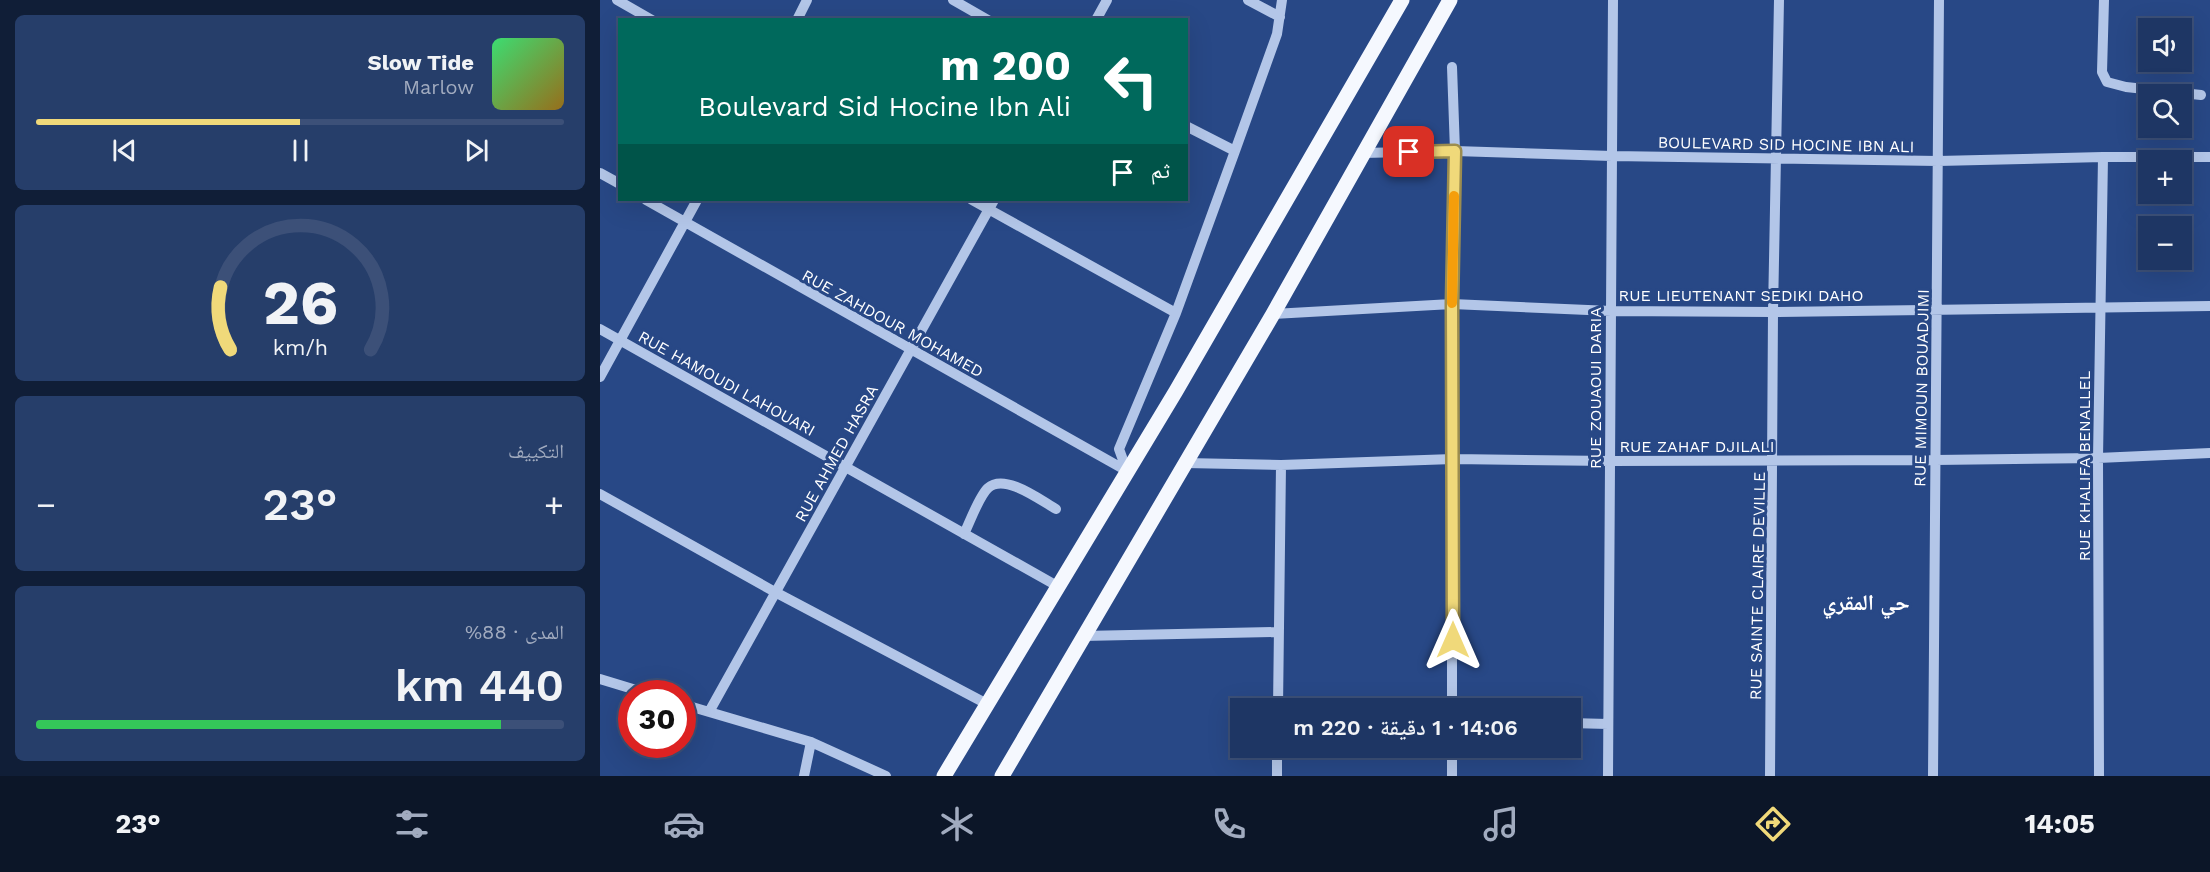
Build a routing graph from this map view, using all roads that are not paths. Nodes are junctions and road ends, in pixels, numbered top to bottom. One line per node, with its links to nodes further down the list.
1 (617, 0): 14 (street)
2 (807, 0): 15 (street)
3 (953, 0): 16 (street)
4 (1107, 0): 17 (street)
5 (1248, 0): 13 (street)
6 (1282, 0): 13 (street)
7 (1402, 0): 56 (main road)
8 (1450, 0): 23 (main road)
9 (1613, 0): 24 (street, RUE ZOUAOUI DARIA)
10 (1779, 0): 27 (street, RUE SAINTE CLAIRE DEVILLE)
11 (1939, 0): 28 (street, RUE MIMOUN BOUADJIMI)
12 (2104, 0): 19 (street)
13 (1280, 16): 21 (street)
14 (648, 18)
15 (798, 18)
16 (984, 18)
17 (1096, 18)
18 (1452, 67): 22 (street)
19 (2200, 95)
20 (1188, 127): 21 (street)
21 (1234, 151): 41 (street)
22 (1455, 151): 23 (street, BOULEVARD SID HOCINE IBN ALI); 24 (street, BOULEVARD SID HOCINE IBN ALI); 35 (street)
23 (1362, 153): 42 (main road)
24 (1612, 156): 27 (street, BOULEVARD SID HOCINE IBN ALI); 39 (street, RUE ZOUAOUI DARIA)
25 (2103, 157): 26 (street, BOULEVARD SID HOCINE IBN ALI); 28 (street, BOULEVARD SID HOCINE IBN ALI); 37 (street, RUE KHALIFA BENALLEL)
26 (2210, 158)
27 (1776, 159): 28 (street, BOULEVARD SID HOCINE IBN ALI); 40 (street, RUE SAINTE CLAIRE DEVILLE)
28 (1938, 161): 38 (street, RUE MIMOUN BOUADJIMI)
29 (600, 173): 30 (street)
30 (618, 183)
31 (648, 201): 34 (street, RUE ZAHDOUR MOHAMED)
32 (696, 201): 34 (street)
33 (991, 204): 41 (street); 45 (street, RUE AHMED HASRA)
34 (685, 222): 44 (street); 45 (street, RUE ZAHDOUR MOHAMED)
35 (1452, 304): 39 (street, RUE LIEUTENANT SEDIKI DAHO); 42 (street, RUE LIEUTENANT SEDIKI DAHO); 49 (street)
36 (2210, 306): 37 (street, RUE LIEUTENANT SEDIKI DAHO)
37 (2100, 307): 38 (street, RUE LIEUTENANT SEDIKI DAHO); 48 (street, RUE KHALIFA BENALLEL)
38 (1936, 309): 40 (street, RUE LIEUTENANT SEDIKI DAHO); 50 (street, RUE MIMOUN BOUADJIMI)
39 (1611, 310): 40 (street, RUE LIEUTENANT SEDIKI DAHO); 51 (street, RUE ZOUAOUI DARIA)
40 (1773, 312): 52 (street, RUE SAINTE CLAIRE DEVILLE)
41 (1176, 313): 56 (street)
42 (1273, 314): 53 (main road)
43 (600, 329): 44 (street, RUE HAMOUDI LAHOUARI)
44 (620, 340): 46 (street); 55 (street, RUE HAMOUDI LAHOUARI)
45 (911, 350): 55 (street, RUE AHMED HASRA); 56 (street, RUE ZAHDOUR MOHAMED)
46 (600, 377)
47 (2210, 453): 48 (street, RUE ZAHAF DJILALI)
48 (2098, 458): 50 (street, RUE ZAHAF DJILALI); 85 (street, RUE KHALIFA BENALLEL)
49 (1453, 459): 51 (street, RUE ZAHAF DJILALI); 54 (street, RUE ZAHAF DJILALI); 67 (street)
50 (1935, 460): 52 (street, RUE ZAHAF DJILALI); 84 (street, RUE MIMOUN BOUADJIMI)
51 (1610, 461): 52 (street, RUE ZAHAF DJILALI); 72 (street, RUE ZOUAOUI DARIA)
52 (1773, 461): 83 (street, RUE SAINTE CLAIRE DEVILLE)
53 (1185, 464): 54 (street, RUE ZAHAF DJILALI); 63 (main road)
54 (1281, 465): 62 (street)
55 (845, 467): 59 (street, RUE HAMOUDI LAHOUARI); 61 (street, RUE AHMED HASRA)
56 (1127, 471): 60 (main road)
57 (600, 494): 61 (street)
58 (1056, 509): 59 (street)
59 (964, 534): 60 (street, RUE HAMOUDI LAHOUARI)
60 (1059, 587): 68 (main road)
61 (775, 592): 68 (street); 70 (street, RUE AHMED HASRA)
62 (1278, 632): 63 (street); 66 (street)
63 (1083, 636): 79 (main road)
64 (600, 679): 65 (street)
65 (618, 684)
66 (1278, 698)
67 (1452, 698)
68 (987, 704): 78 (main road)
69 (696, 708): 70 (street)
70 (709, 712): 73 (street)
71 (1581, 723): 72 (street)
72 (1608, 724): 82 (street, RUE ZOUAOUI DARIA)
73 (811, 742): 76 (street); 77 (street)
74 (1278, 758): 80 (street)
75 (1452, 758): 81 (street)
76 (804, 776)
77 (886, 776)
78 (944, 776)
79 (1002, 776)
80 (1277, 776)
81 (1452, 776)
82 (1608, 776)
83 (1770, 776)
84 (1933, 776)
85 (2099, 776)

